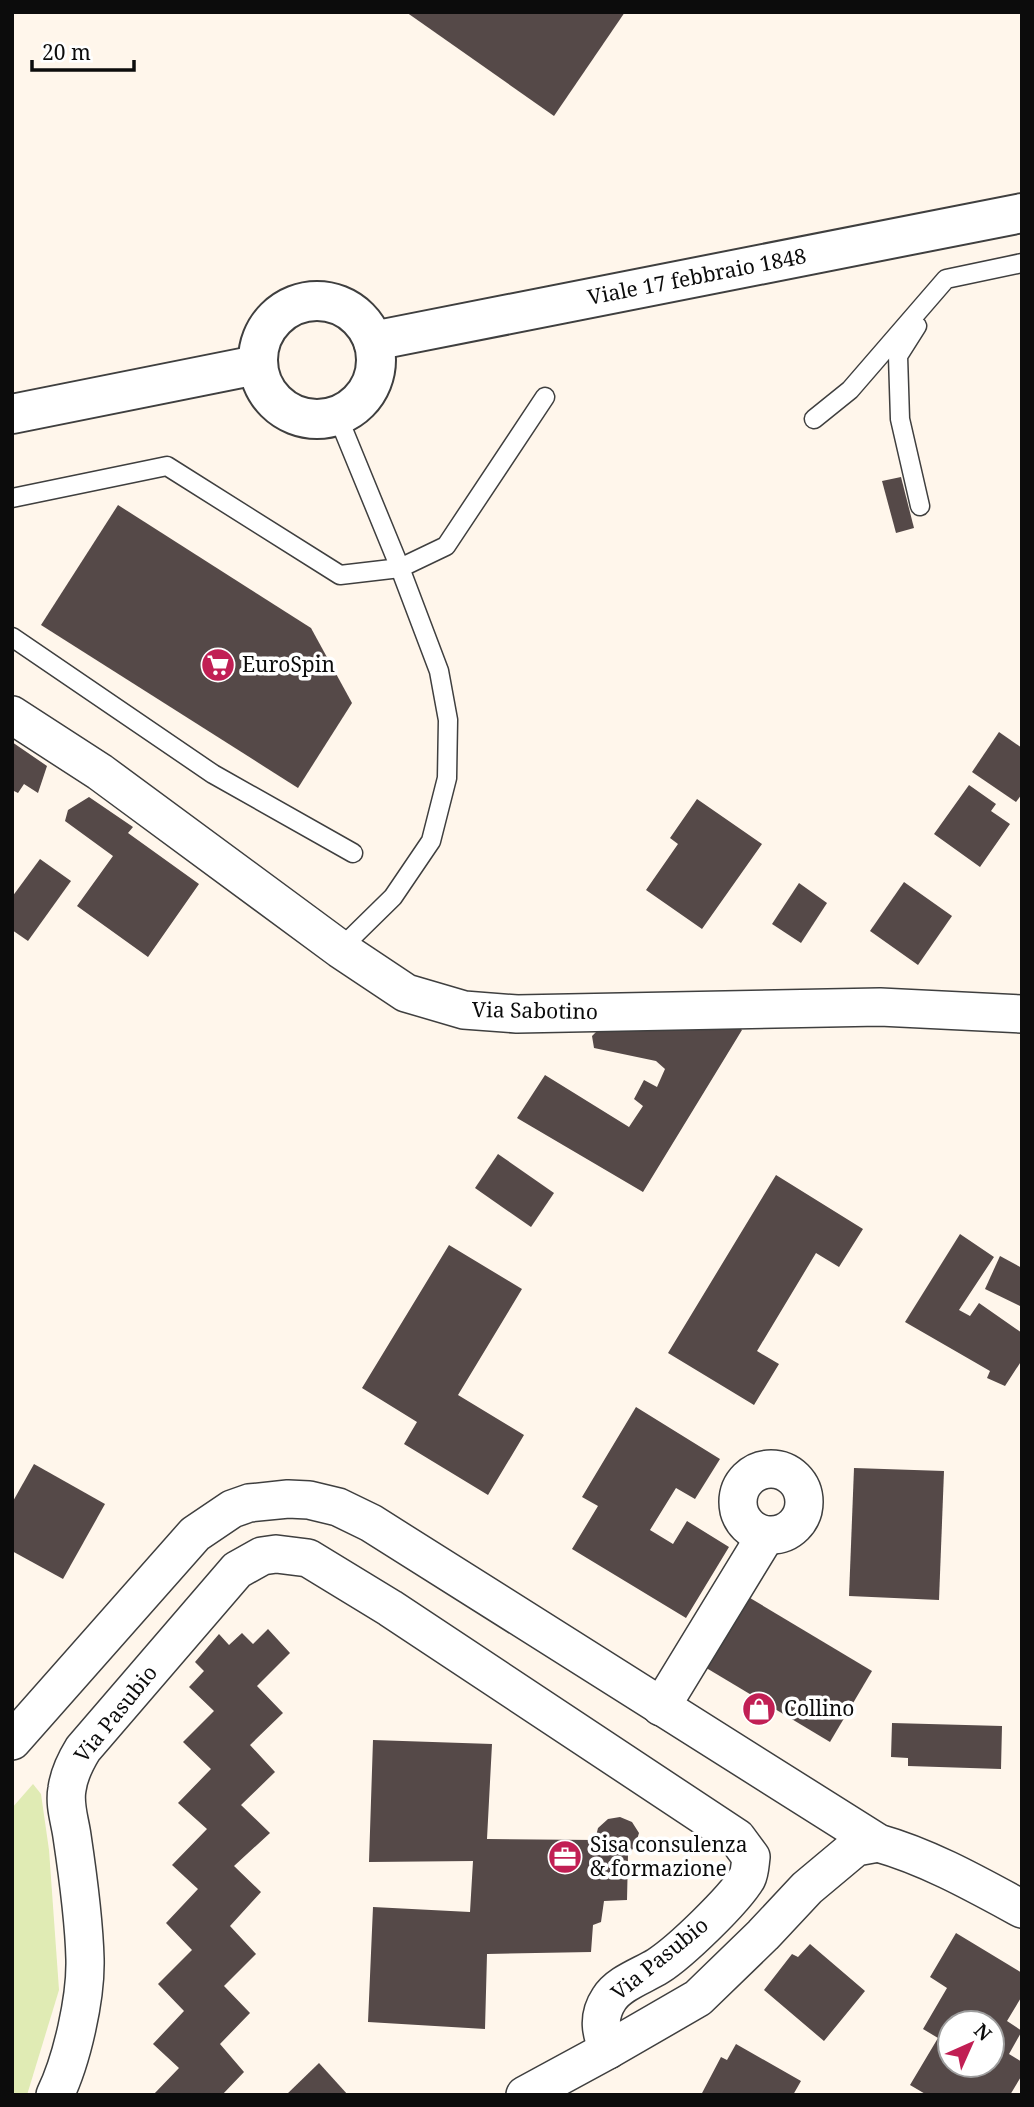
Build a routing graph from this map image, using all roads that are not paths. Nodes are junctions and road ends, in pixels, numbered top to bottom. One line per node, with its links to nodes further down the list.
1 (1022, 213): 4 (street, Viale 17 febbraio 1848)
2 (1022, 263): 3 (lane)
3 (946, 279): 9 (lane); 11 (lane)
4 (373, 341): 5 (street); 8 (street)
5 (257, 365): 7 (street); 8 (street)
6 (545, 397): 12 (lane)
7 (12, 414)
8 (338, 416): 12 (lane)
9 (814, 419)
10 (12, 498): 12 (lane)
11 (920, 506)
12 (400, 568): 16 (lane)
13 (12, 637): 15 (lane)
14 (12, 715): 16 (street, Via Sabotino)
15 (353, 853)
16 (340, 949): 17 (street, Via Sabotino)
17 (1022, 1014)
18 (766, 1535): 21 (street)
19 (422, 1557): 20 (street); 21 (street); 22 (street)
20 (390, 1608): 25 (street, Via Pasubio); 26 (street, Via Pasubio)
21 (661, 1707): 23 (street)
22 (12, 1741)
23 (878, 1843): 24 (street); 25 (street, Via Pasubio)
24 (1022, 1909)
25 (608, 2050): 27 (street, Via Pasubio)
26 (55, 2095)
27 (525, 2095)

